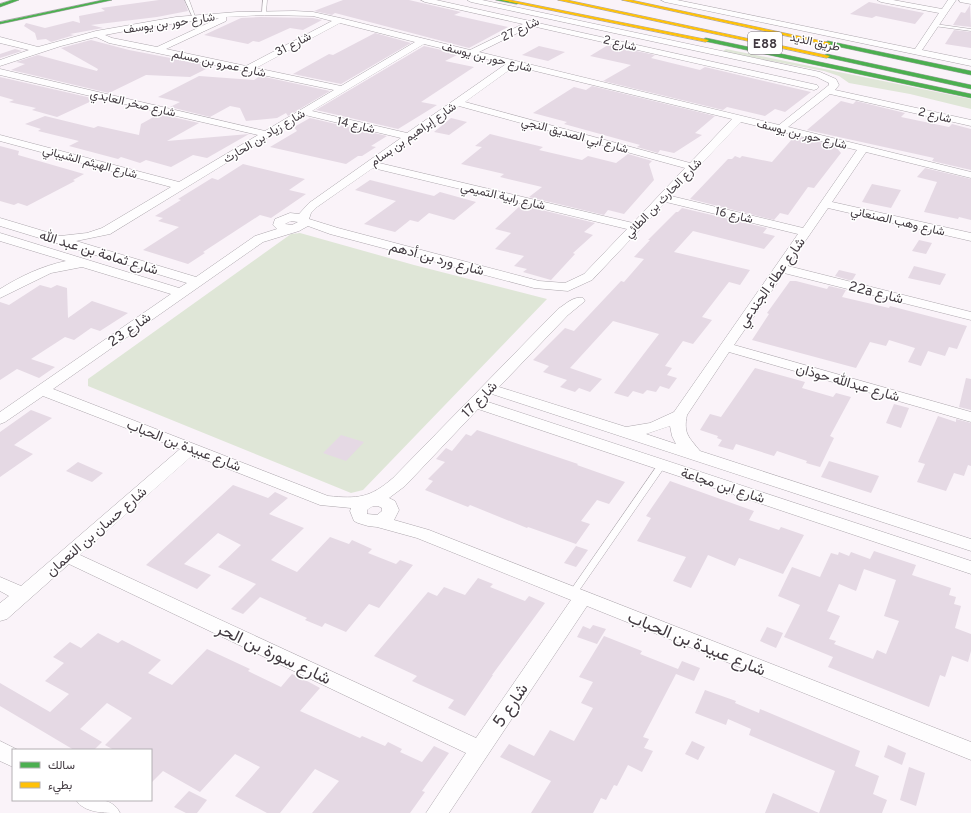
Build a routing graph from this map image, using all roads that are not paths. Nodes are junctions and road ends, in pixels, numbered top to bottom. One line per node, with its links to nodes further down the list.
1 (110, 0): 27 (main road)
2 (187, 0): 29 (lane)
3 (265, 0): 22 (lane)
4 (425, 0): 24 (street, شارع 2)
5 (471, 0): 19 (street)
6 (498, 0): 16 (main road)
7 (560, 0): 17 (main road, طريق الذيد / E88)
8 (586, 0): 54 (main road, طريق الذيد / E88)
9 (620, 0): 54 (main road)
10 (624, 0): 40 (main road)
11 (665, 0): 31 (street)
12 (881, 0): 21 (street)
13 (952, 0): 21 (street)
14 (962, 0): 15 (street)
15 (971, 2)
16 (517, 3): 19 (main road); 46 (main road)
17 (573, 3): 50 (main road); 65 (main road, طريق الذيد / E88)
18 (18, 4): 20 (main road); 25 (main road)
19 (505, 4): 24 (street); 28 (street)
20 (0, 6)
21 (944, 12): 34 (street)
22 (264, 13): 26 (street, شارع حور بن يوسف); 30 (street, شارع حور بن يوسف)
23 (779, 13): 31 (street)
24 (489, 14): 33 (street, شارع 2)
25 (0, 15)
26 (231, 15): 29 (street, شارع حور بن يوسف); 36 (street)
27 (32, 16): 32 (main road); 35 (street)
28 (548, 16): 33 (street, شارع 27); 45 (street)
29 (191, 18): 36 (street); 41 (street, شارع حور بن يوسف)
30 (340, 20): 44 (street, شارع حور بن يوسف); 59 (street, شارع 31)
31 (765, 21): 38 (street)
32 (0, 23)
33 (531, 24): 52 (street, شارع 27); 53 (street, شارع 2)
34 (935, 25): 39 (lane); 51 (street)
35 (0, 27)
36 (204, 27): 48 (street)
37 (852, 28): 42 (street)
38 (804, 29): 40 (main road); 42 (street)
39 (971, 30)
40 (782, 33): 62 (main road)
41 (96, 34): 47 (street, شارع حور بن يوسف); 48 (street, شارع عمرو بن مسلم)
42 (841, 36): 51 (street)
43 (0, 40): 47 (street)
44 (422, 41): 52 (street, شارع حور بن يوسف); 66 (street, شارع زياد بن الحارث)
45 (688, 46): 49 (street); 53 (street)
46 (733, 46): 49 (main road); 50 (main road)
47 (38, 50): 56 (street, شارع حور بن يوسف)
48 (158, 50): 59 (street, شارع عمرو بن مسلم)
49 (711, 50): 67 (street)
50 (757, 50): 68 (main road)
51 (917, 52): 55 (street)
52 (470, 53): 57 (street, شارع حور بن يوسف)
53 (675, 55): 64 (street, شارع 2)
54 (858, 57): 63 (main road, طريق الذيد / E88)
55 (959, 61): 58 (street); 60 (main road)
56 (0, 63)
57 (513, 63): 69 (street, شارع إبراهيم بن بسام); 71 (street, شارع حور بن يوسف)
58 (971, 63)
59 (247, 68): 66 (street, شارع عمرو بن مسلم)
60 (971, 70)
61 (0, 72): 74 (street, شارع صخر العابدي)
62 (971, 73)
63 (971, 80)
64 (814, 87)
65 (971, 87)
66 (342, 89): 70 (street, شارع زياد بن الحارث)
67 (828, 91): 72 (street, شارع 2); 73 (street)
68 (971, 96)
69 (458, 103): 75 (street, شارع إبراهيم بن بسام); 79 (street, شارع أبي الصديق النجي)
70 (303, 112): 74 (street, شارع زياد بن الحارث); 75 (street, شارع 14)
71 (738, 119): 73 (street, شارع حور بن يوسف); 79 (street, شارع الحارث بن الطائي)
72 (971, 123)
73 (780, 129): 77 (street, شارع حور بن يوسف)
74 (266, 134): 81 (street, شارع زياد بن الحارث)
75 (410, 137): 78 (street, شارع إبراهيم بن بسام)
76 (0, 138): 81 (street, شارع الهيثم الشيباني)
77 (862, 149): 80 (street, شارع حور بن يوسف); 83 (street, شارع عطاء الجندعي)
78 (371, 164): 85 (street, شارع إبراهيم بن بسام); 86 (street, شارع رابية التميمي)
79 (692, 167): 82 (street, شارع الحارث بن الطائي)
80 (971, 175)
81 (181, 186): 87 (street, شارع زياد بن الحارث)
82 (663, 198): 86 (street, شارع الحارث بن الطائي); 88 (street, شارع 16)
83 (824, 204): 88 (street, شارع عطاء الجندعي); 90 (street, شارع وهب الصنعاني)
84 (0, 222): 92 (street, شارع ثمامة بن عبد الله)
85 (297, 223): 91 (street, شارع 23); 91 (street, شارع 23); 100 (street, شارع ورد بن أدهم)
86 (635, 227): 97 (street, شارع الحارث بن الطائي)
87 (106, 231): 92 (street, شارع زياد بن الحارث); 94 (street)
88 (805, 232): 96 (street, شارع عطاء الجندعي)
89 (0, 237): 93 (street, شارع ثمامة بن عبد الله)
90 (971, 238)
91 (259, 239): 99 (street, شارع 23)
92 (58, 240): 94 (street, شارع ثمامة بن عبد الله)
93 (44, 251): 95 (street, شارع ثمامة بن عبد الله); 98 (street)
94 (104, 254): 99 (street, شارع ثمامة بن عبد الله)
95 (86, 264): 98 (street); 101 (street, شارع ثمامة بن عبد الله)
96 (780, 268): 105 (street, 22a شارع); 106 (street, شارع عطاء الجندعي)
97 (588, 276): 100 (street, شارع الحارث بن الطائي); 103 (street, شارع الحارث بن الطائي)
98 (29, 277): 102 (street)
99 (198, 282): 101 (street, شارع 23)
100 (561, 292): 103 (street, شارع ورد بن أدهم); 104 (street)
101 (181, 293): 108 (street, شارع 23)
102 (0, 294)
103 (580, 297): 104 (street, شارع 17)
104 (559, 316): 107 (street, شارع 17)
105 (971, 316)
106 (726, 347): 110 (street, شارع عطاء الجندعي); 111 (street, شارع عبدالله حوذان)
107 (489, 388): 109 (street, شارع 17); 113 (street, شارع ابن مجاعة)
108 (42, 390): 112 (street, شارع 23); 114 (street, شارع عبيدة بن الحباب)
109 (475, 403): 116 (street, شارع ابن مجاعة); 117 (street, شارع 17)
110 (679, 415): 113 (street, شارع عطاء الجندعي); 115 (street)
111 (971, 417)
112 (0, 419)
113 (622, 431): 115 (street, شارع ابن مجاعة)
114 (191, 448): 118 (street, شارع عبيدة بن الحباب); 123 (street, شارع حسان بن النعمان)
115 (693, 453): 122 (street, شارع ابن مجاعة)
116 (662, 465): 124 (street, شارع ابن مجاعة); 127 (lane)
117 (399, 482): 118 (street, شارع 17); 119 (street, شارع 17)
118 (366, 506): 119 (street, شارع عبيدة بن الحباب); 120 (street, شارع عبيدة بن الحباب)
119 (390, 509): 120 (street); 121 (street, شارع عبيدة بن الحباب)
120 (377, 521): 121 (street, شارع عبيدة بن الحباب)
121 (423, 534): 127 (street, شارع عبيدة بن الحباب)
122 (971, 545)
123 (68, 556): 126 (street, شارع حسان بن النعمان); 130 (street, شارع سورة بن الحر)
124 (971, 568)
125 (0, 584): 126 (street)
126 (23, 594): 128 (street, شارع حسان بن النعمان)
127 (578, 595): 130 (street, شارع 5); 131 (street, شارع عبيدة بن الحباب)
128 (0, 614)
129 (0, 750): 132 (street)
130 (480, 750): 135 (street, شارع 5)
131 (971, 751)
132 (12, 757)
133 (89, 801): 134 (street)
134 (109, 813)
135 (437, 813)

